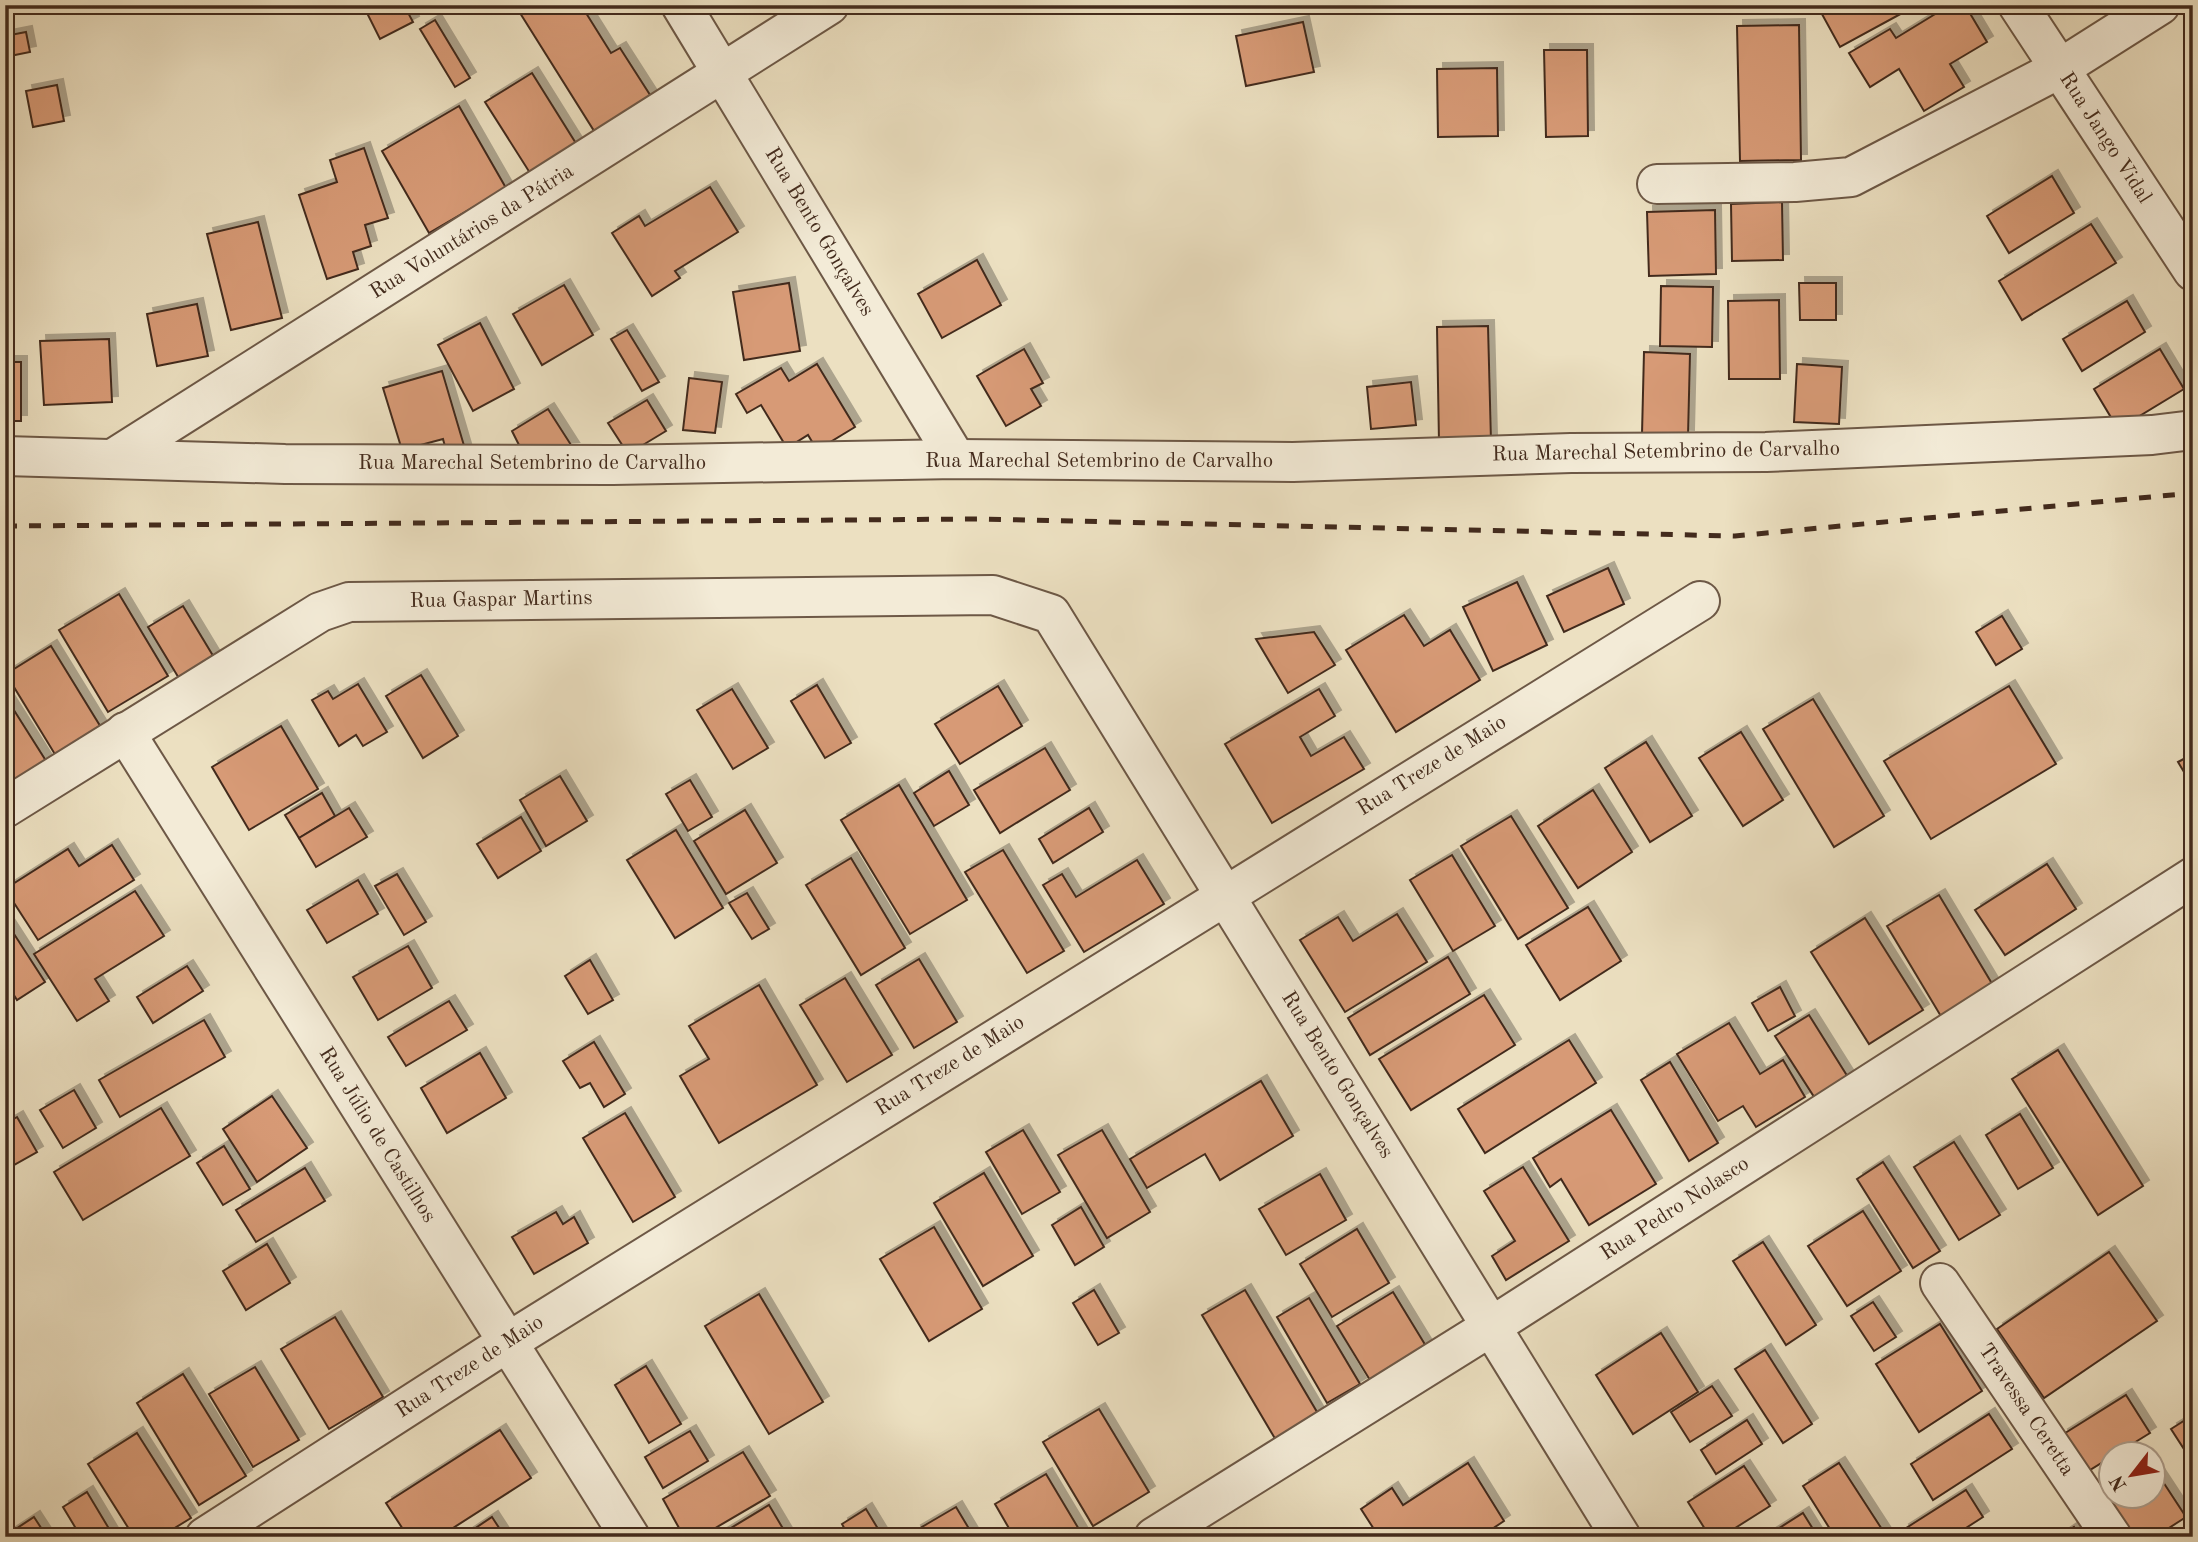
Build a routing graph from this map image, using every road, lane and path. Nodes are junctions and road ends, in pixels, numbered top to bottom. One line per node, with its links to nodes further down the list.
1 (681, 5): 6 (street, Rua Bento Gonçalves)
2 (829, 5): 6 (street, Rua Voluntários da Pátria)
3 (2018, 5): 5 (street, Rua Jango Vidal)
4 (2160, 5): 5 (street)
5 (2059, 69): 7 (street); 8 (street, Rua Jango Vidal)
6 (724, 74): 11 (street, Rua Voluntários da Pátria); 12 (street, Rua Bento Gonçalves)
7 (1657, 184)
8 (2193, 271)
9 (2193, 430): 12 (street, Rua Marechal Setembrino de Carvalho)
10 (5, 456): 11 (street, Rua Marechal Setembrino de Carvalho)
11 (114, 458): 12 (street, Rua Marechal Setembrino de Carvalho)
12 (956, 459)
13 (1700, 601): 18 (street, Rua Treze de Maio)
14 (1051, 614): 15 (street, Rua Gaspar Martins); 18 (street, Rua Bento Gonçalves)
15 (125, 732): 16 (street, Rua Gaspar Martins); 21 (street, Rua Júlio de Castilhos)
16 (5, 808)
17 (2193, 877): 20 (street, Rua Pedro Nolasco)
18 (1225, 894): 20 (street, Rua Bento Gonçalves); 21 (street, Rua Treze de Maio)
19 (1940, 1283): 26 (street, Travessa Ceretta)
20 (1492, 1326): 24 (street, Rua Pedro Nolasco); 25 (street, Rua Bento Gonçalves)
21 (508, 1342): 22 (street, Rua Treze de Maio); 23 (street, Rua Júlio de Castilhos)
22 (205, 1537)
23 (629, 1537)
24 (1154, 1537)
25 (1621, 1537)
26 (2112, 1537)

